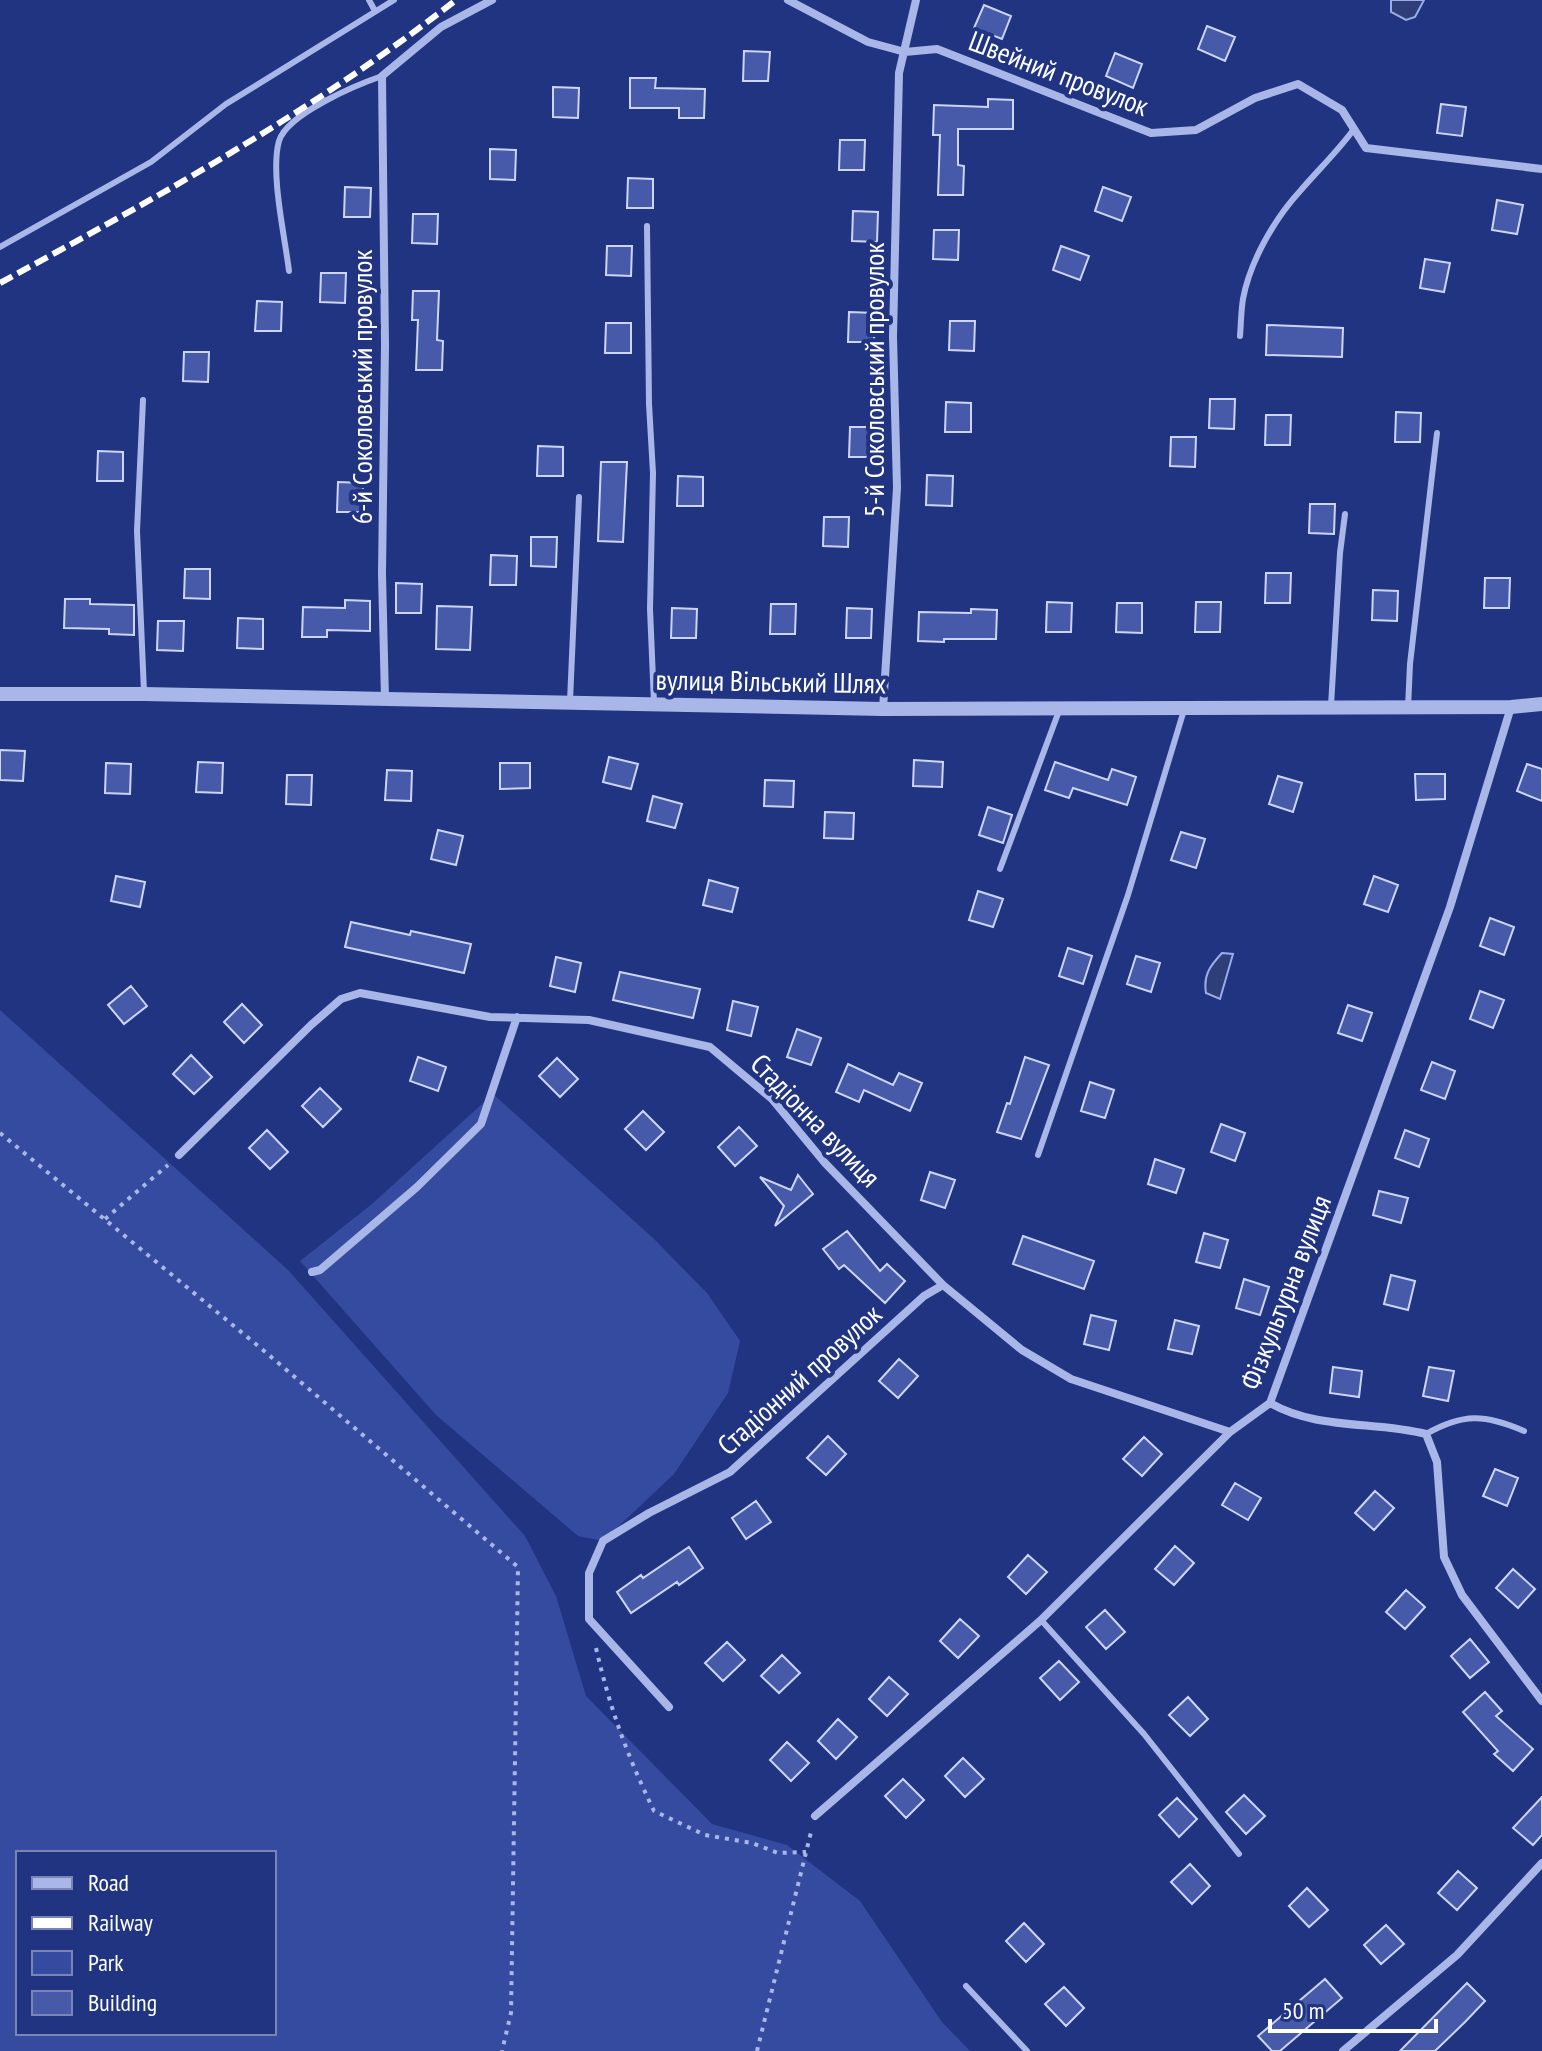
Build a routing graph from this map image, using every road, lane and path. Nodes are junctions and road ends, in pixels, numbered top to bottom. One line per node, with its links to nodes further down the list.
1 (369, 0): 6 (lane)
2 (394, 0): 6 (lane)
3 (492, 0): 8 (street)
4 (788, 0): 7 (street)
5 (916, 0): 7 (street, 5-й Соколовський провулок)
6 (375, 11): 12 (lane)
7 (905, 52): 9 (street, Швейний провулок); 28 (street, 5-й Соколовський провулок)
8 (382, 76): 13 (lane); 21 (street, 6-й Соколовський провулок)
9 (1354, 129): 10 (street, Швейний провулок); 14 (lane)
10 (1542, 169)
11 (647, 226): 24 (lane)
12 (0, 247)
13 (289, 271)
14 (1240, 336)
15 (143, 400): 20 (lane)
16 (1437, 433): 27 (lane)
17 (579, 497): 22 (lane)
18 (1345, 514): 26 (lane)
19 (0, 694): 20 (street, вулиця Вільський Шлях)
20 (144, 694): 21 (street, вулиця Вільський Шлях)
21 (385, 699): 22 (street, вулиця Вільський Шлях)
22 (570, 703): 24 (street, вулиця Вільський Шлях)
23 (1542, 704): 25 (street, вулиця Вільський Шлях)
24 (654, 705): 28 (street, вулиця Вільський Шлях)
25 (1511, 707): 27 (street, вулиця Вільський Шлях); 39 (street, Фізкультурна вулиця)
26 (1331, 708): 27 (street, вулиця Вільський Шлях); 30 (street, вулиця Вільський Шлях)
27 (1408, 708)
28 (883, 709): 29 (street, вулиця Вільський Шлях)
29 (1059, 709): 30 (street, вулиця Вільський Шлях); 31 (lane)
30 (1184, 709): 35 (lane)
31 (1000, 869)
32 (517, 1017): 34 (street, Стадіонна вулиця); 37 (street); 38 (street, Стадіонна вулиця)
33 (0, 1133): 36 (path)
34 (179, 1155): 36 (path)
35 (1038, 1155)
36 (105, 1219): 52 (path)
37 (312, 1272)
38 (943, 1285): 41 (street, Стадіонна вулиця); 43 (street, Стадіонний провулок)
39 (1270, 1403): 41 (street, Фізкультурна вулиця); 42 (street)
40 (1524, 1431): 42 (lane)
41 (1230, 1432): 44 (street, Фізкультурна вулиця)
42 (1426, 1434): 45 (street)
43 (589, 1619): 46 (street); 48 (path)
44 (1041, 1620): 47 (street, Фізкультурна вулиця); 49 (lane)
45 (1542, 1701)
46 (669, 1707)
47 (815, 1816): 48 (path)
48 (806, 1852): 53 (path)
49 (1239, 1854)
50 (1542, 1863): 55 (street)
51 (966, 1986): 54 (lane)
52 (502, 2051)
53 (757, 2051)
54 (1027, 2051)
55 (1343, 2051)

